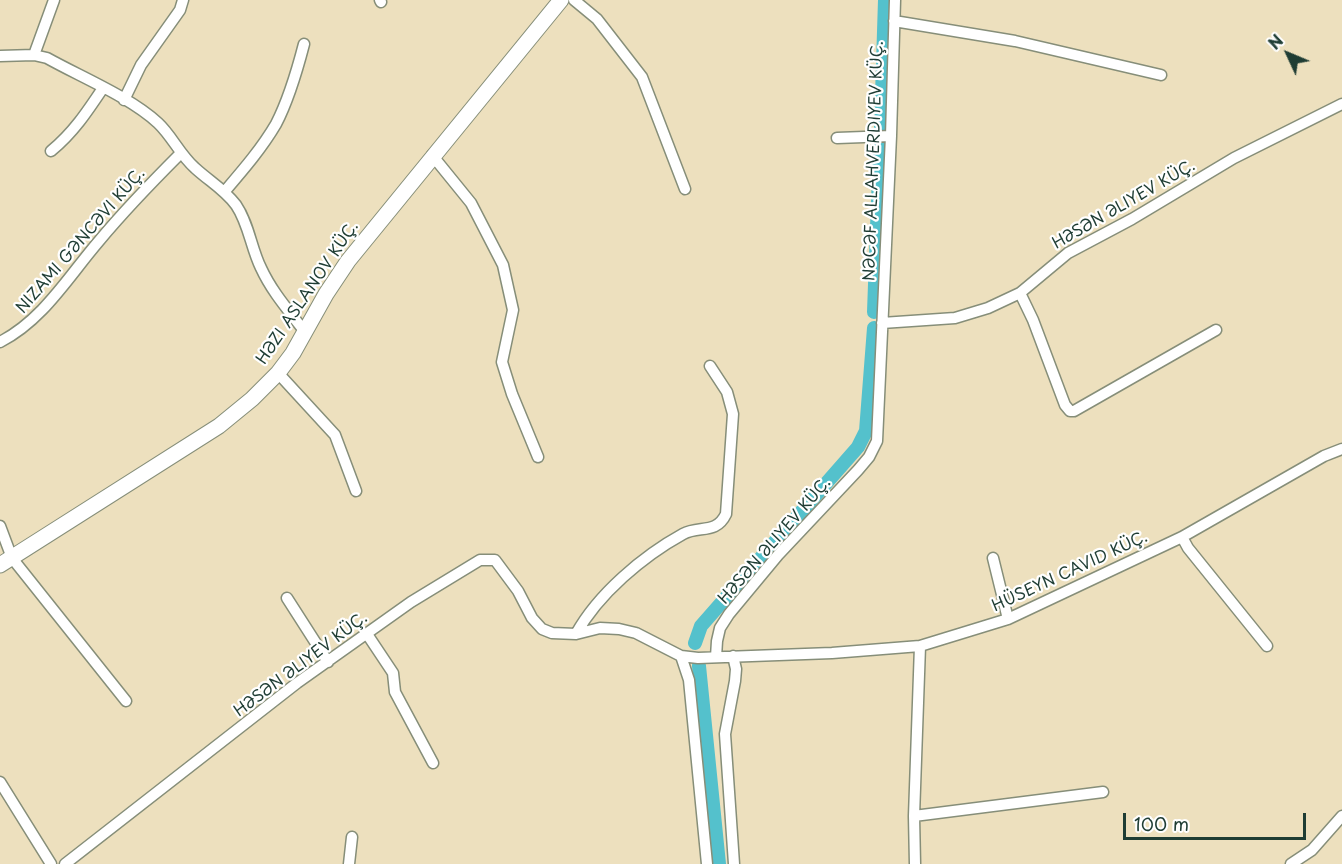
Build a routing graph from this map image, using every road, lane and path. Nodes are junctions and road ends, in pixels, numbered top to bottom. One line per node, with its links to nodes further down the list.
1 (54, 0): 8 (street)
2 (183, 0): 12 (street)
3 (561, 0): 18 (street, HƏZI ASLANOV KÜÇ.)
4 (574, 0): 19 (street)
5 (894, 0): 6 (street, NƏCƏF ALLAHVERDIYEV KÜÇ.)
6 (894, 21): 10 (street); 14 (street, NƏCƏF ALLAHVERDIYEV KÜÇ.)
7 (304, 44): 20 (street)
8 (34, 55): 9 (street); 11 (street)
9 (0, 56)
10 (1161, 75)
11 (103, 88): 12 (street); 16 (street)
12 (124, 100): 17 (street)
13 (1342, 104): 21 (street, HƏSƏN ƏLIYEV KÜÇ.)
14 (891, 136): 15 (street); 22 (street, NƏCƏF ALLAHVERDIYEV KÜÇ.)
15 (837, 138)
16 (51, 151)
17 (180, 154): 20 (street); 25 (street, NIZAMI GƏNCƏVI KÜÇ.)
18 (432, 155): 24 (street, HƏZI ASLANOV KÜÇ.); 29 (street)
19 (685, 189)
20 (225, 191): 24 (street)
21 (1020, 293): 22 (street, HƏSƏN ƏLIYEV KÜÇ.); 23 (street)
22 (882, 322): 43 (street, HƏSƏN ƏLIYEV KÜÇ.)
23 (1216, 330)
24 (305, 332): 27 (street, HƏZI ASLANOV KÜÇ.)
25 (0, 342)
26 (710, 366): 38 (street)
27 (278, 373): 30 (street); 34 (street, HƏZI ASLANOV KÜÇ.)
28 (1342, 449): 32 (street, HÜSEYN CAVID KÜÇ.)
29 (537, 457)
30 (356, 491)
31 (0, 526): 34 (street)
32 (1182, 537): 36 (street, HÜSEYN CAVID KÜÇ.); 40 (street)
33 (993, 558): 36 (street)
34 (6, 562): 45 (street)
35 (287, 598): 44 (street)
36 (1008, 619): 39 (street, HÜSEYN CAVID KÜÇ.)
37 (367, 634): 38 (street, HƏSƏN ƏLIYEV KÜÇ.); 44 (street, HƏSƏN ƏLIYEV KÜÇ.); 46 (street)
38 (576, 634): 41 (street, HƏSƏN ƏLIYEV KÜÇ.)
39 (920, 646): 42 (street, HÜSEYN CAVID KÜÇ.); 49 (street)
40 (1267, 646)
41 (681, 656): 43 (street, HÜSEYN CAVID KÜÇ.); 55 (street)
42 (733, 656): 43 (street, HÜSEYN CAVID KÜÇ.); 56 (street)
43 (716, 657)
44 (328, 662): 53 (street, HƏSƏN ƏLIYEV KÜÇ.)
45 (126, 701)
46 (434, 763)
47 (0, 782): 52 (street)
48 (1103, 792): 49 (street)
49 (914, 816): 57 (street)
50 (1342, 816): 58 (street)
51 (352, 837): 54 (street)
52 (51, 864)
53 (64, 864)
54 (349, 864)
55 (707, 864)
56 (734, 864)
57 (915, 864)
58 (1291, 864)

